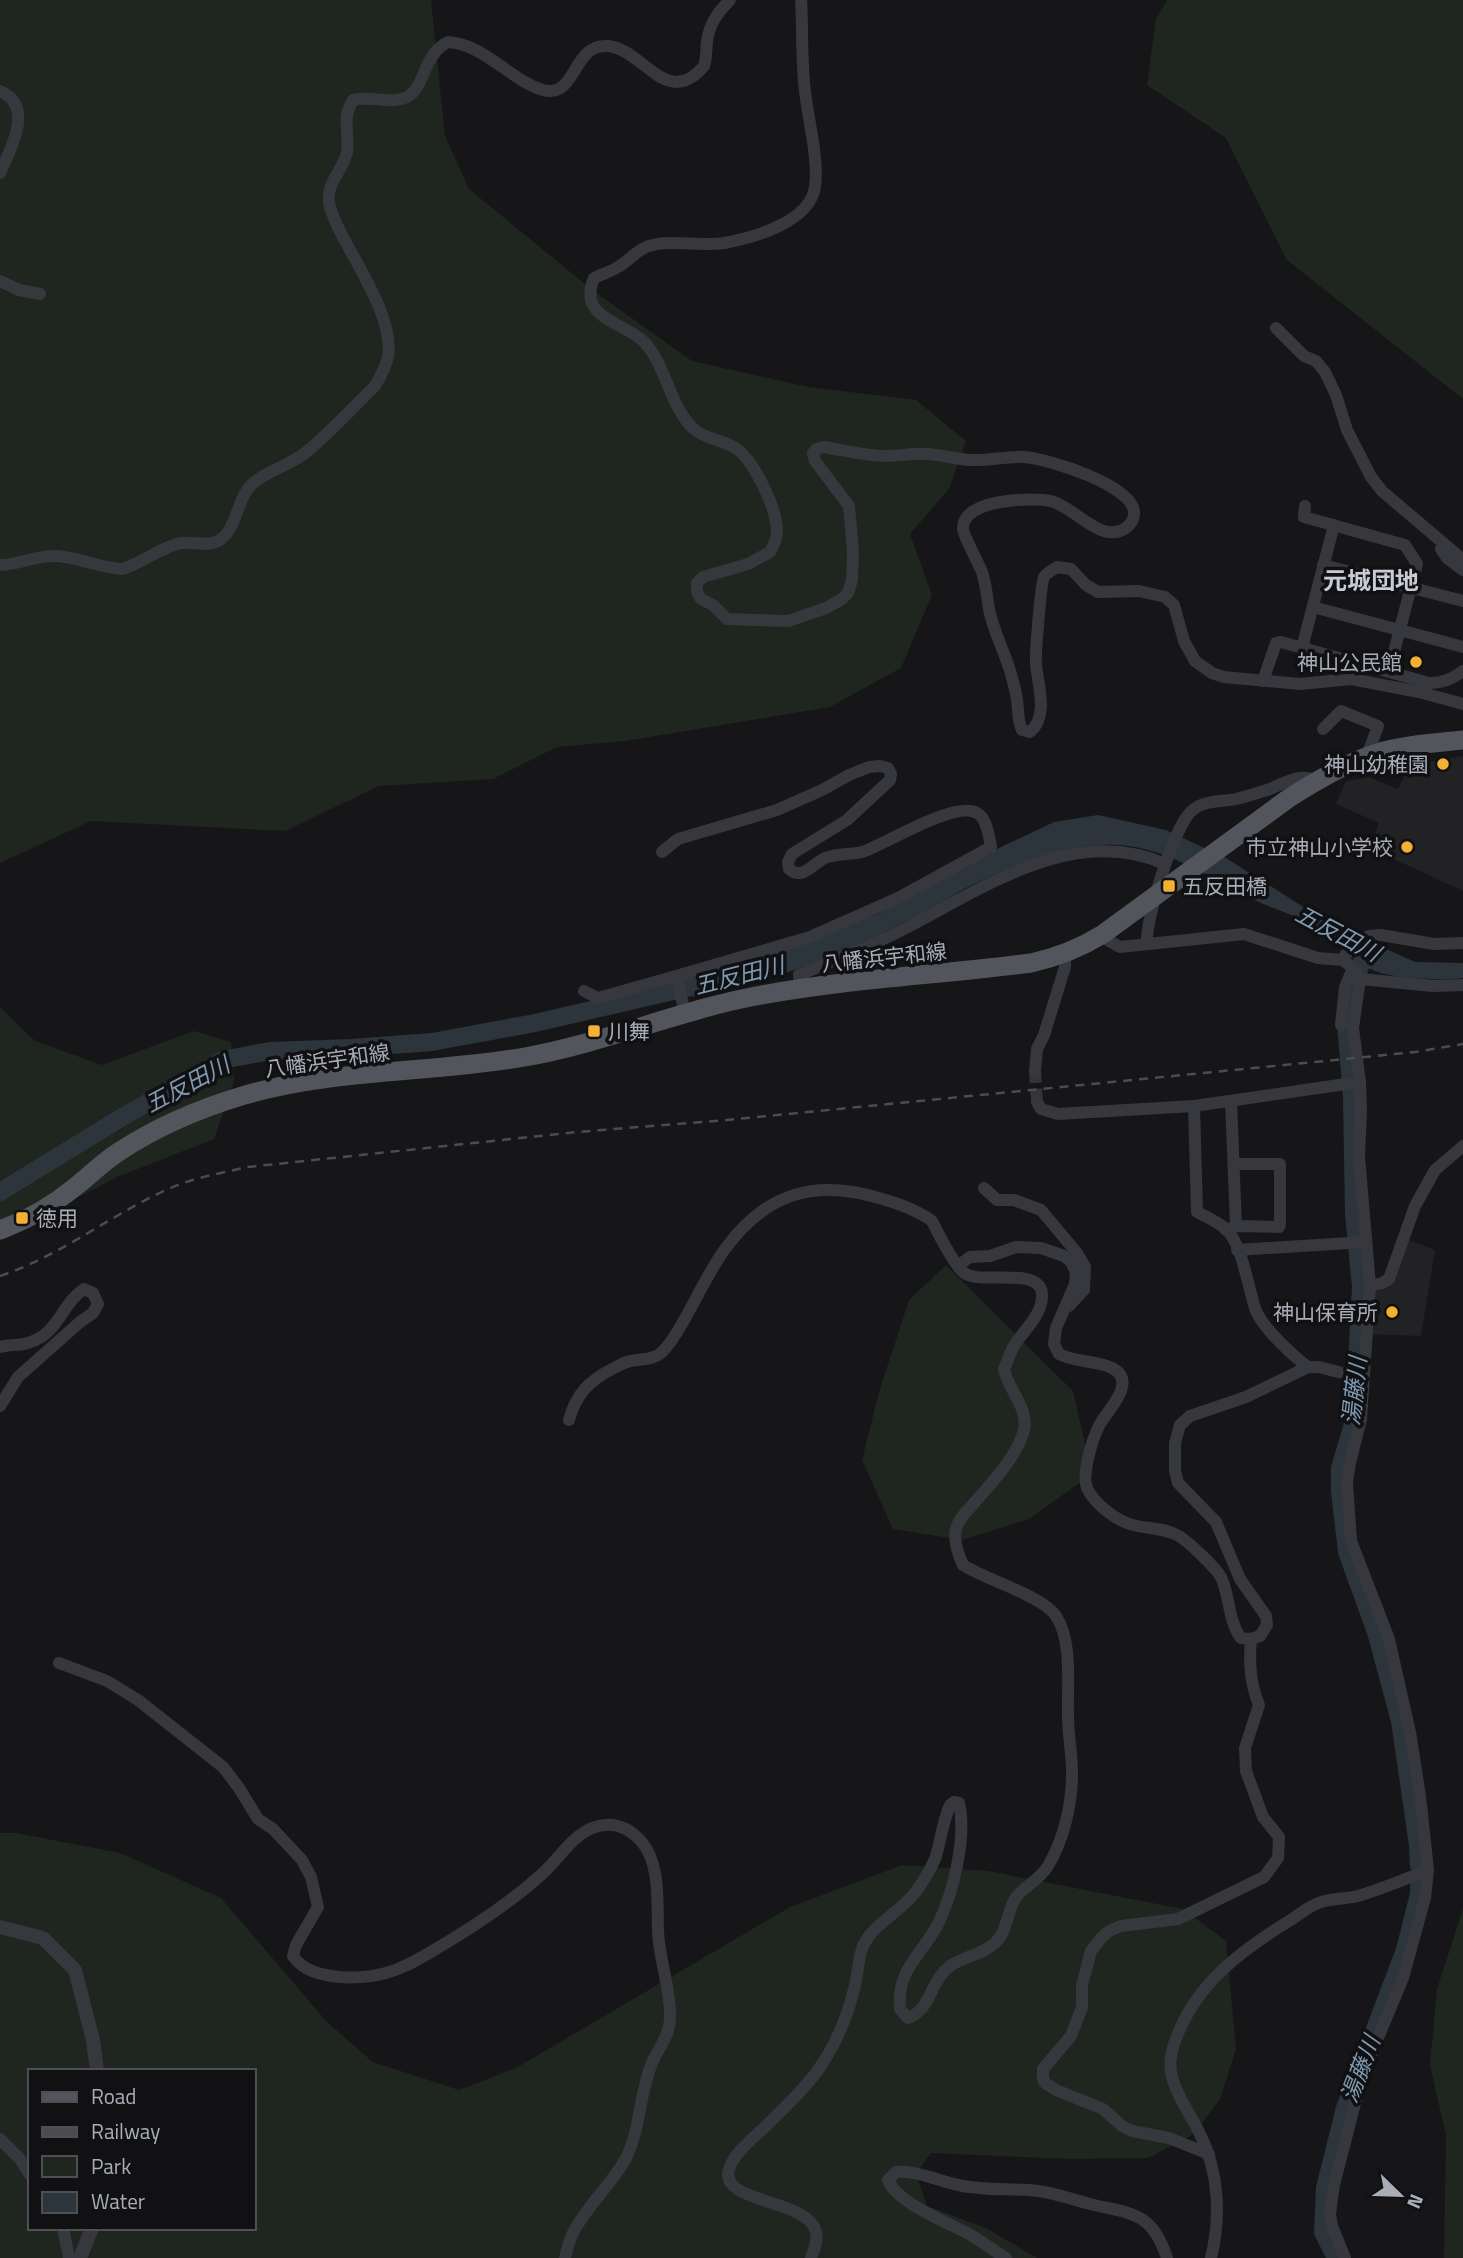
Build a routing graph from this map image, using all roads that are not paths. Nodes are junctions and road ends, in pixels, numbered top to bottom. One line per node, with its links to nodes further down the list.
1 (730, 0): 12 (street)
2 (801, 0): 23 (street)
3 (0, 91): 4 (street)
4 (0, 173)
5 (0, 281): 6 (street)
6 (40, 294)
7 (1276, 328): 10 (street)
8 (1305, 506): 9 (street)
9 (1334, 525): 13 (street); 15 (street)
10 (1443, 542): 11 (street); 14 (street)
11 (1463, 559)
12 (0, 565)
13 (1323, 565): 15 (street); 17 (street)
14 (1463, 570)
15 (1410, 588): 16 (street); 18 (street)
16 (1463, 601)
17 (1313, 607): 18 (street); 20 (street)
18 (1400, 630): 19 (street); 21 (street)
19 (1463, 646)
20 (1302, 648): 21 (street); 23 (street)
21 (1389, 671): 22 (street)
22 (1463, 671)
23 (1263, 681): 24 (street)
24 (1462, 701)
25 (1323, 729): 27 (street)
26 (1463, 740): 27 (main road, 八幡浜宇和線)
27 (1367, 756): 28 (main road, 八幡浜宇和線)
28 (1317, 781): 30 (street); 31 (main road, 八幡浜宇和線)
29 (662, 852): 37 (street)
30 (1166, 863): 31 (street); 39 (street)
31 (1155, 897): 32 (main road, 八幡浜宇和線); 34 (street)
32 (1103, 934): 34 (street); 35 (main road, 八幡浜宇和線)
33 (1463, 943): 36 (street)
34 (1147, 944): 36 (street)
35 (1065, 955): 39 (main road, 八幡浜宇和線); 43 (street)
36 (1353, 968): 38 (street); 42 (street); 44 (street)
37 (677, 978): 40 (street); 41 (street)
38 (1463, 985)
39 (801, 989): 41 (main road, 八幡浜宇和線)
40 (584, 992)
41 (683, 1009): 52 (main road, 八幡浜宇和線)
42 (1341, 1026)
43 (1035, 1071)
44 (1354, 1082): 45 (street); 53 (street)
45 (1231, 1101): 47 (street); 49 (street)
46 (1037, 1102): 47 (street)
47 (1194, 1107): 51 (street)
48 (1463, 1146): 56 (street)
49 (1234, 1164): 51 (street); 51 (street)
50 (984, 1188): 57 (street)
51 (1231, 1228): 54 (street)
52 (0, 1230)
53 (1360, 1242): 54 (street); 56 (street)
54 (1237, 1250): 59 (street)
55 (959, 1265): 57 (street); 62 (street); 76 (street)
56 (1370, 1286): 60 (street)
57 (1064, 1311): 63 (street)
58 (0, 1347): 61 (street)
59 (1308, 1367): 60 (street); 63 (street)
60 (1357, 1375): 65 (street)
61 (0, 1406)
62 (569, 1420)
63 (1251, 1639): 69 (street)
64 (59, 1663): 75 (street)
65 (1428, 1870): 69 (street); 80 (street)
66 (0, 1927): 67 (street)
67 (97, 2069)
68 (0, 2139): 70 (street)
69 (1209, 2154): 79 (street)
70 (28, 2172)
71 (63, 2230): 73 (street)
72 (91, 2230): 74 (street)
73 (69, 2258)
74 (80, 2258)
75 (565, 2258)
76 (811, 2258)
77 (1006, 2258): 78 (street)
78 (1167, 2258)
79 (1211, 2258)
80 (1345, 2258)

